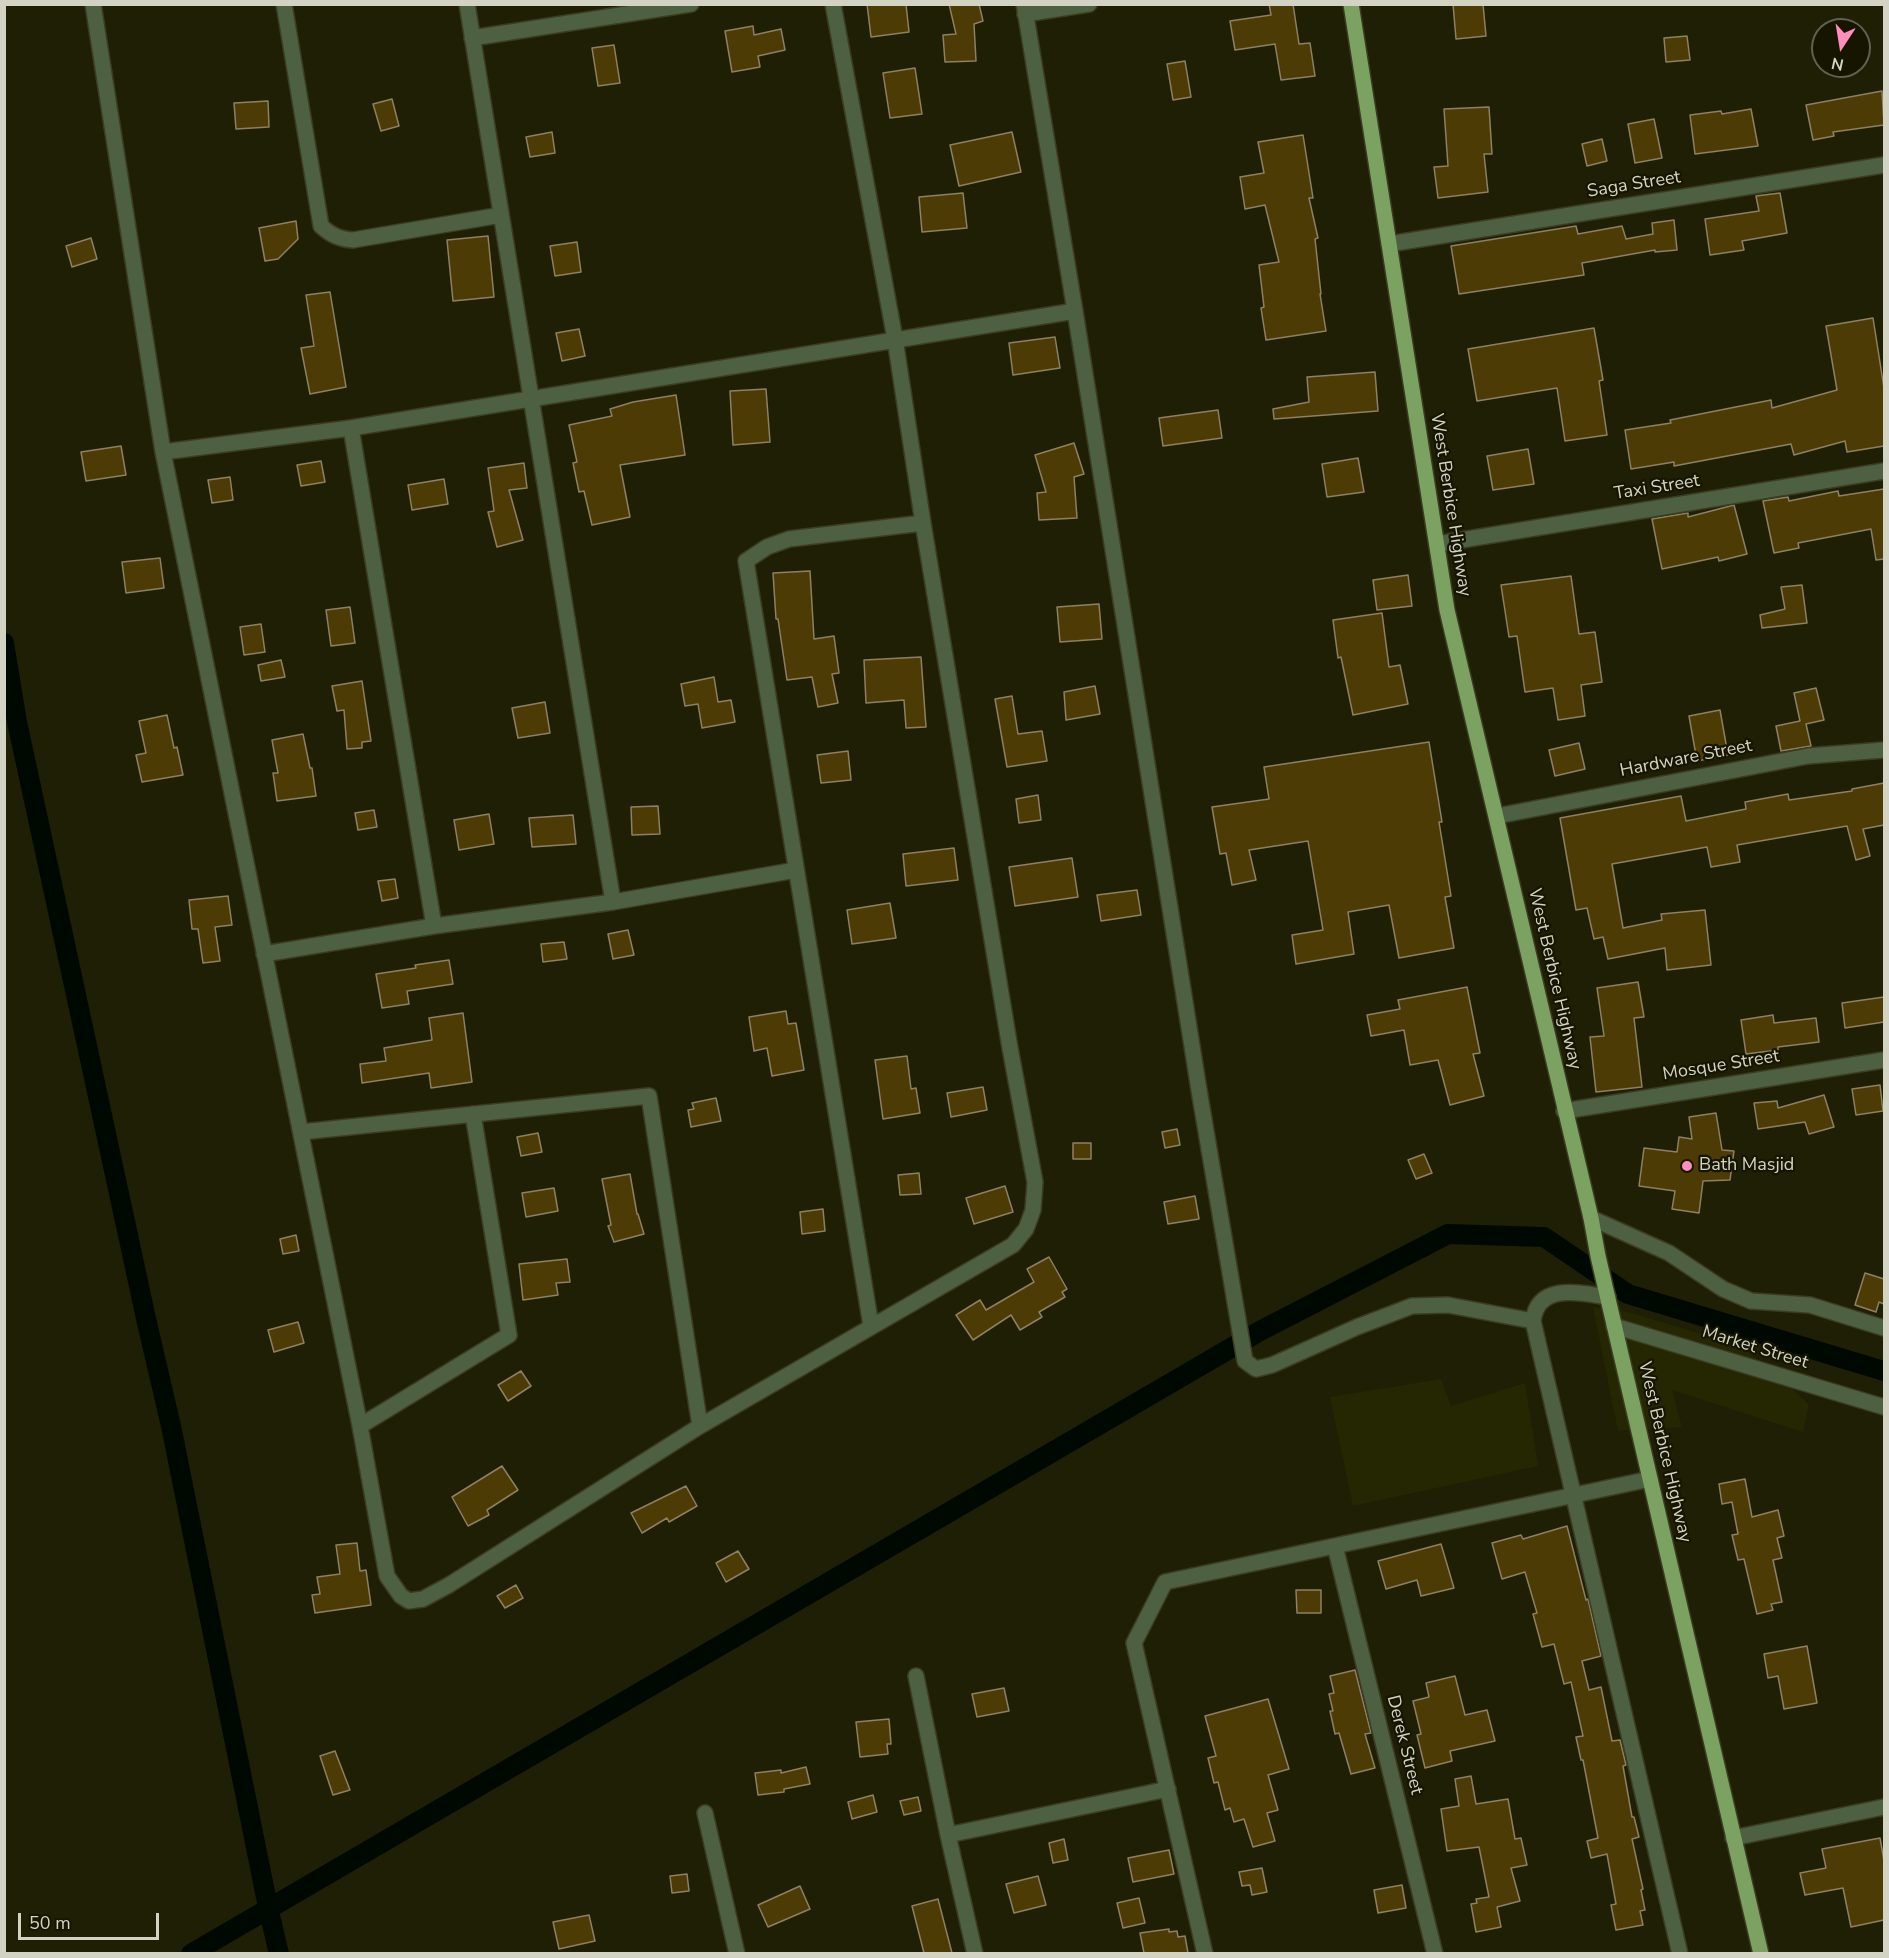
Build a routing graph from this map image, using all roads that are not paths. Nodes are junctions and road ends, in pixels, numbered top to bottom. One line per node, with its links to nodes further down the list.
1 (93, 4): 18 (street)
2 (284, 4): 12 (street)
3 (467, 4): 10 (street)
4 (691, 4): 8 (street)
5 (833, 4): 15 (street)
6 (1089, 4): 9 (street)
7 (1351, 4): 13 (main road, West Berbice Highway)
8 (661, 7): 10 (street)
9 (1025, 9): 14 (street)
10 (472, 38): 12 (street)
11 (1884, 165): 13 (street, Saga Street)
12 (501, 215): 16 (street)
13 (1389, 244): 21 (main road, West Berbice Highway)
14 (1075, 311): 15 (street); 34 (street)
15 (895, 339): 16 (street); 20 (street)
16 (530, 400): 17 (street); 25 (street)
17 (351, 428): 18 (street); 26 (street)
18 (163, 453): 27 (street)
19 (1884, 471): 21 (street, Taxi Street)
20 (922, 523): 24 (street); 35 (street)
21 (1437, 544): 23 (main road, West Berbice Highway)
22 (1884, 750): 23 (street, Hardware Street)
23 (1497, 816): 29 (main road, West Berbice Highway)
24 (796, 870): 25 (street); 35 (street)
25 (613, 902): 26 (street)
26 (434, 926): 27 (street)
27 (264, 954): 31 (street)
28 (1884, 1060): 29 (street, Mosque Street)
29 (1564, 1111): 32 (main road, West Berbice Highway)
30 (473, 1114): 31 (street); 39 (street); 40 (street)
31 (301, 1132): 39 (street)
32 (1591, 1218): 33 (main road, West Berbice Highway); 37 (street)
33 (1607, 1292): 34 (street); 36 (main road, West Berbice Highway)
34 (1533, 1322): 42 (street)
35 (872, 1326): 40 (street)
36 (1614, 1326): 38 (street, Market Street); 41 (main road, West Berbice Highway)
37 (1884, 1328)
38 (1884, 1407)
39 (360, 1426): 40 (street)
40 (700, 1426)
41 (1650, 1479): 42 (street); 49 (main road, West Berbice Highway)
42 (1574, 1496): 43 (street); 54 (street)
43 (1335, 1546): 45 (street); 53 (street, Derek Street)
44 (916, 1676): 48 (street)
45 (1168, 1789): 48 (street); 52 (street)
46 (1884, 1807): 49 (street)
47 (705, 1813): 50 (street)
48 (948, 1835): 51 (street)
49 (1733, 1838): 55 (main road, West Berbice Highway)
50 (737, 1953)
51 (975, 1953)
52 (1205, 1953)
53 (1435, 1953)
54 (1680, 1953)
55 (1761, 1953)

